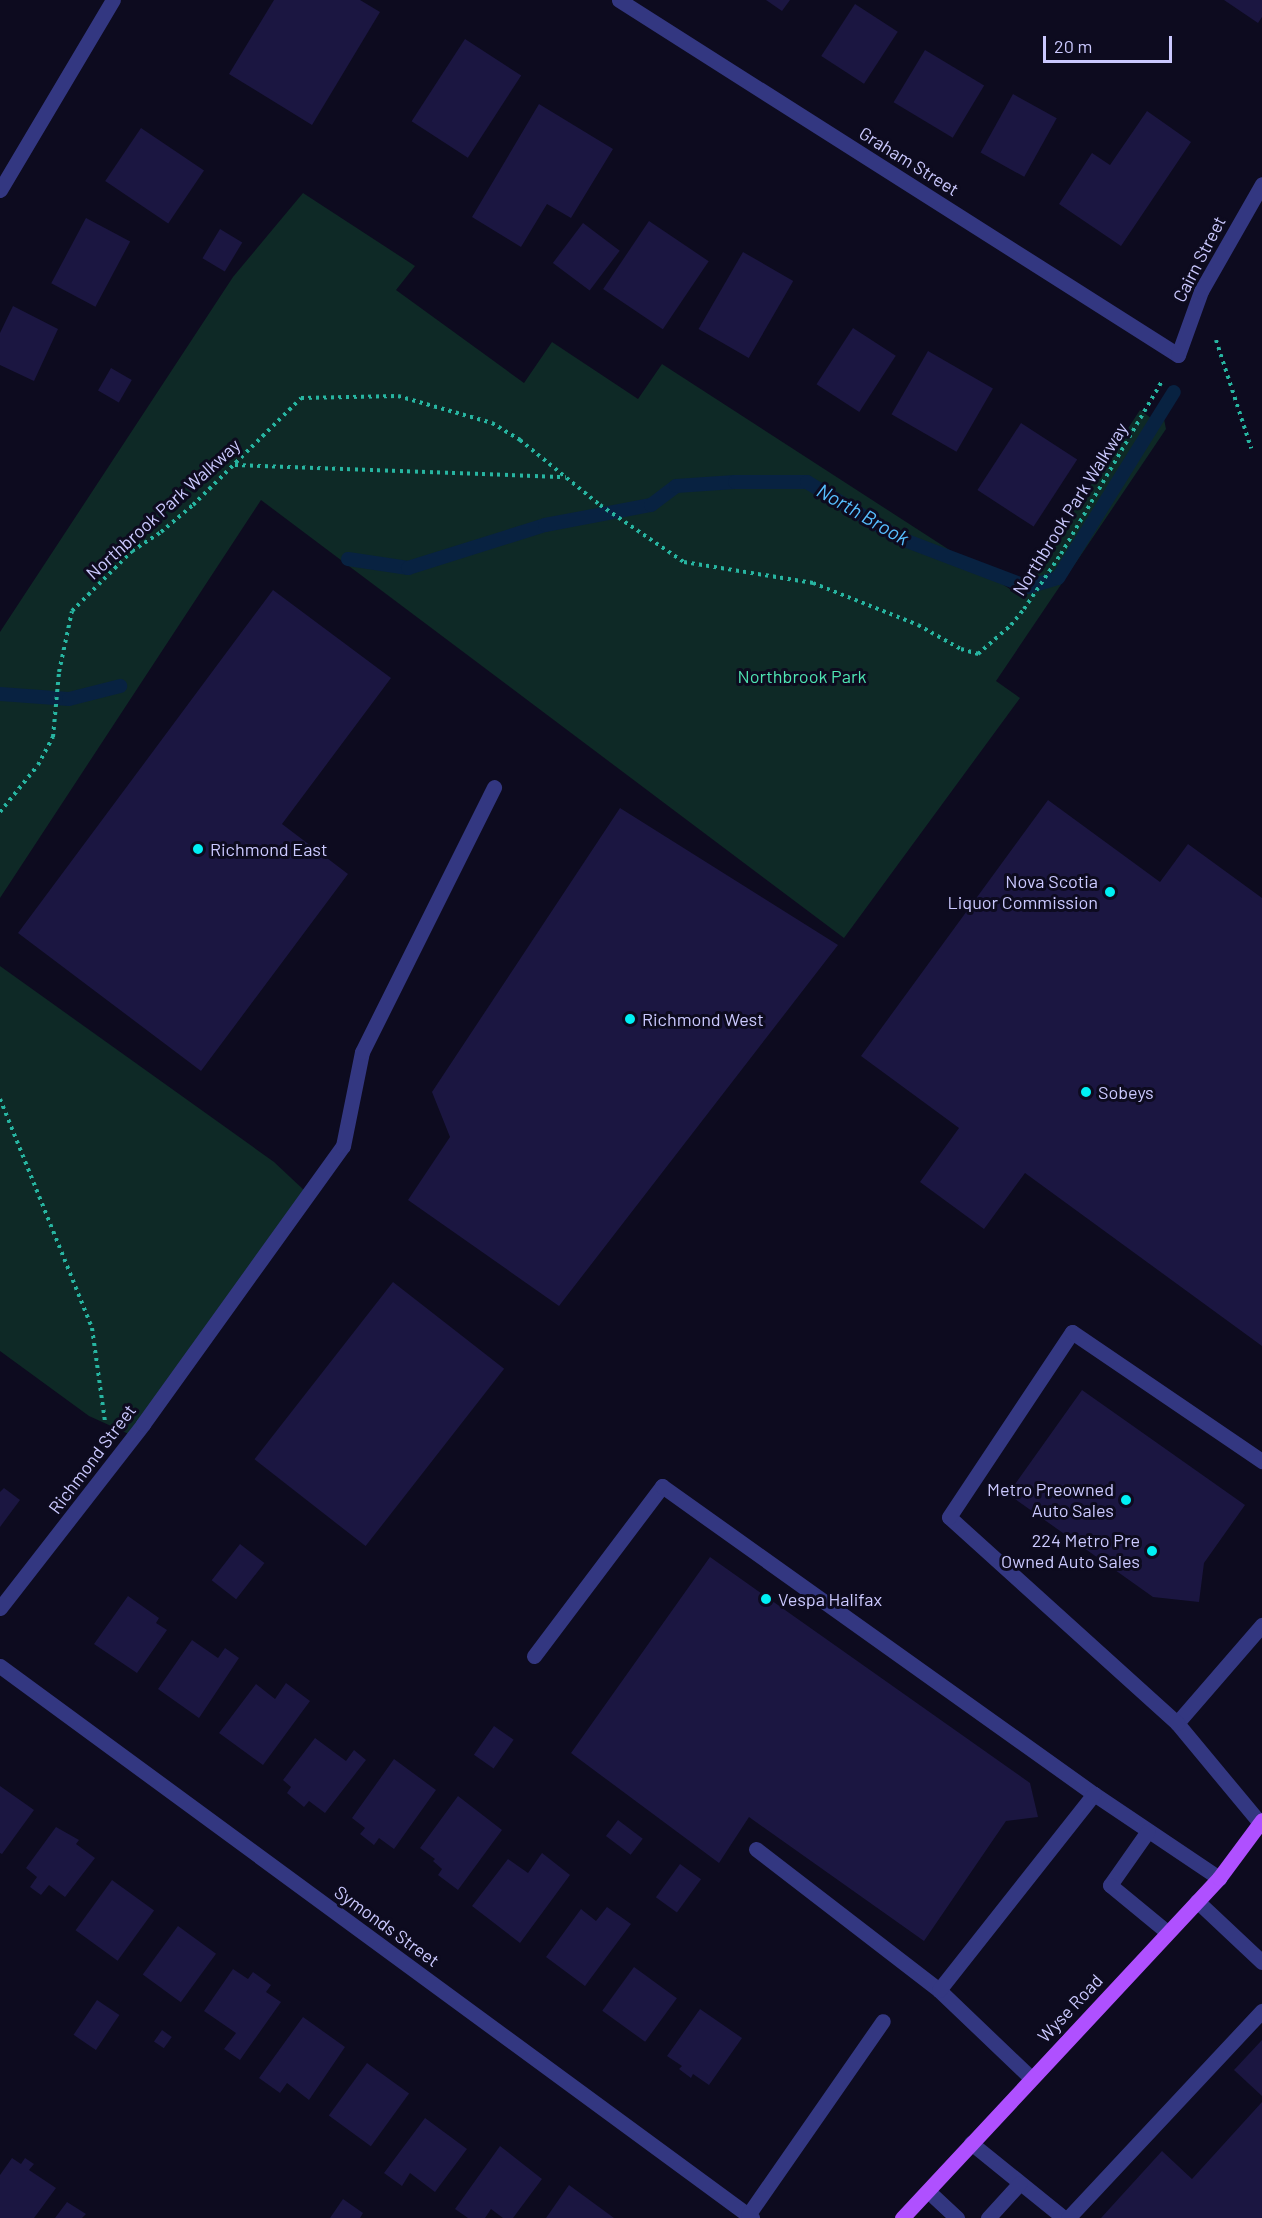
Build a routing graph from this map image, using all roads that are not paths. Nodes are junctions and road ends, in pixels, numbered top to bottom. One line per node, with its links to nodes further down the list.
1 (113, 0): 4 (street)
2 (619, 0): 5 (street, Graham Street)
3 (1262, 184): 5 (street, Cairn Street)
4 (0, 190)
5 (1178, 355)
6 (494, 788): 8 (street, Richmond Street)
7 (1262, 1461): 12 (street)
8 (0, 1608)
9 (1262, 1624): 12 (street)
10 (534, 1656): 13 (street)
11 (0, 1666): 28 (street, Symonds Street)
12 (1177, 1723): 14 (street)
13 (1094, 1794): 15 (street); 21 (street)
14 (1261, 1822): 17 (main road, Wyse Road)
15 (1148, 1831): 17 (street); 19 (street)
16 (756, 1850): 21 (street)
17 (1219, 1878): 18 (main road, Wyse Road)
18 (1197, 1901): 19 (main road, Wyse Road); 20 (street)
19 (1167, 1932): 24 (main road, Wyse Road)
20 (1262, 1962)
21 (939, 1990): 24 (street)
22 (1262, 2011): 32 (street)
23 (883, 2021): 28 (street)
24 (1031, 2078): 25 (main road, Wyse Road)
25 (971, 2143): 26 (street); 27 (main road, Wyse Road)
26 (1020, 2183): 31 (street); 32 (street)
27 (928, 2191): 29 (main road, Wyse Road); 30 (street)
28 (750, 2217)
29 (902, 2218)
30 (957, 2218)
31 (988, 2218)
32 (1066, 2218)

